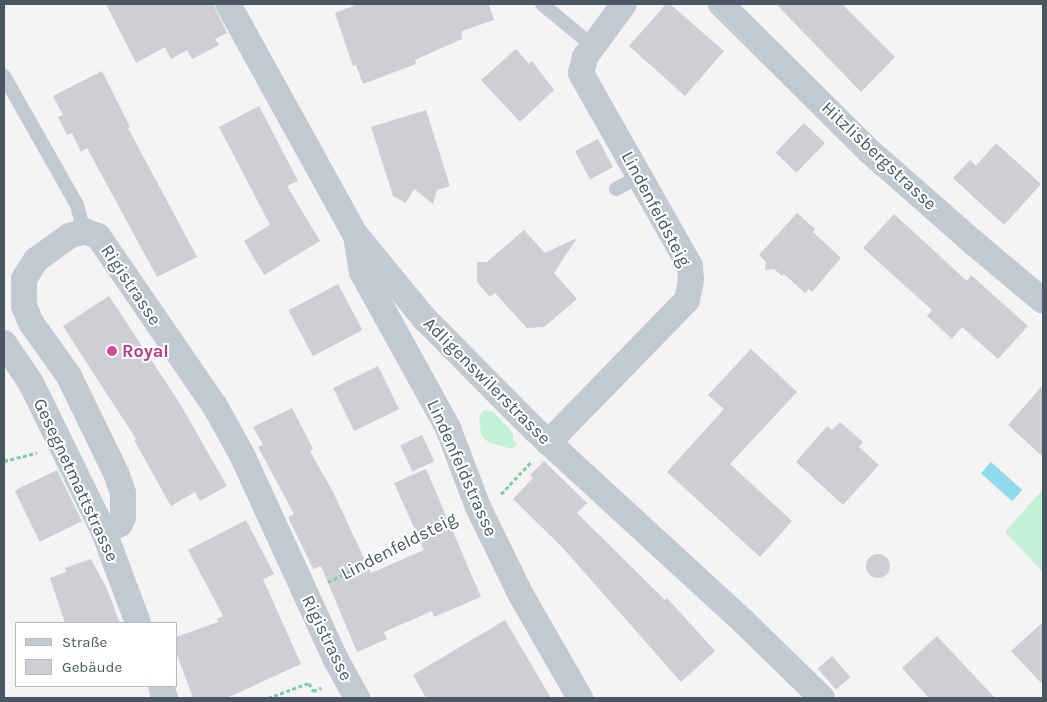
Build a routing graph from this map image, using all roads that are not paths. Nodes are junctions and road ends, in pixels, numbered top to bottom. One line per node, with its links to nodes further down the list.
1 (228, 4): 10 (street, Adligenswilerstrasse)
2 (542, 4): 5 (lane)
3 (624, 4): 5 (street, Lindenfeldsteig)
4 (720, 4): 11 (street, Hitzlisbergstrasse)
5 (593, 46): 7 (street, Lindenfeldsteig)
6 (4, 76): 9 (lane)
7 (639, 176): 8 (lane); 13 (street, Lindenfeldsteig)
8 (616, 189)
9 (84, 231): 14 (street, Rigistrasse); 16 (street, Rigistrasse)
10 (356, 234): 13 (street, Adligenswilerstrasse); 17 (street, Lindenfeldstrasse)
11 (1043, 301)
12 (4, 343): 14 (street, Gesegnetmattstrasse)
13 (542, 450): 18 (street, Adligenswilerstrasse)
14 (104, 532): 15 (street, Gesegnetmattstrasse)
15 (138, 622)
16 (357, 698)
17 (580, 698)
18 (822, 698)

